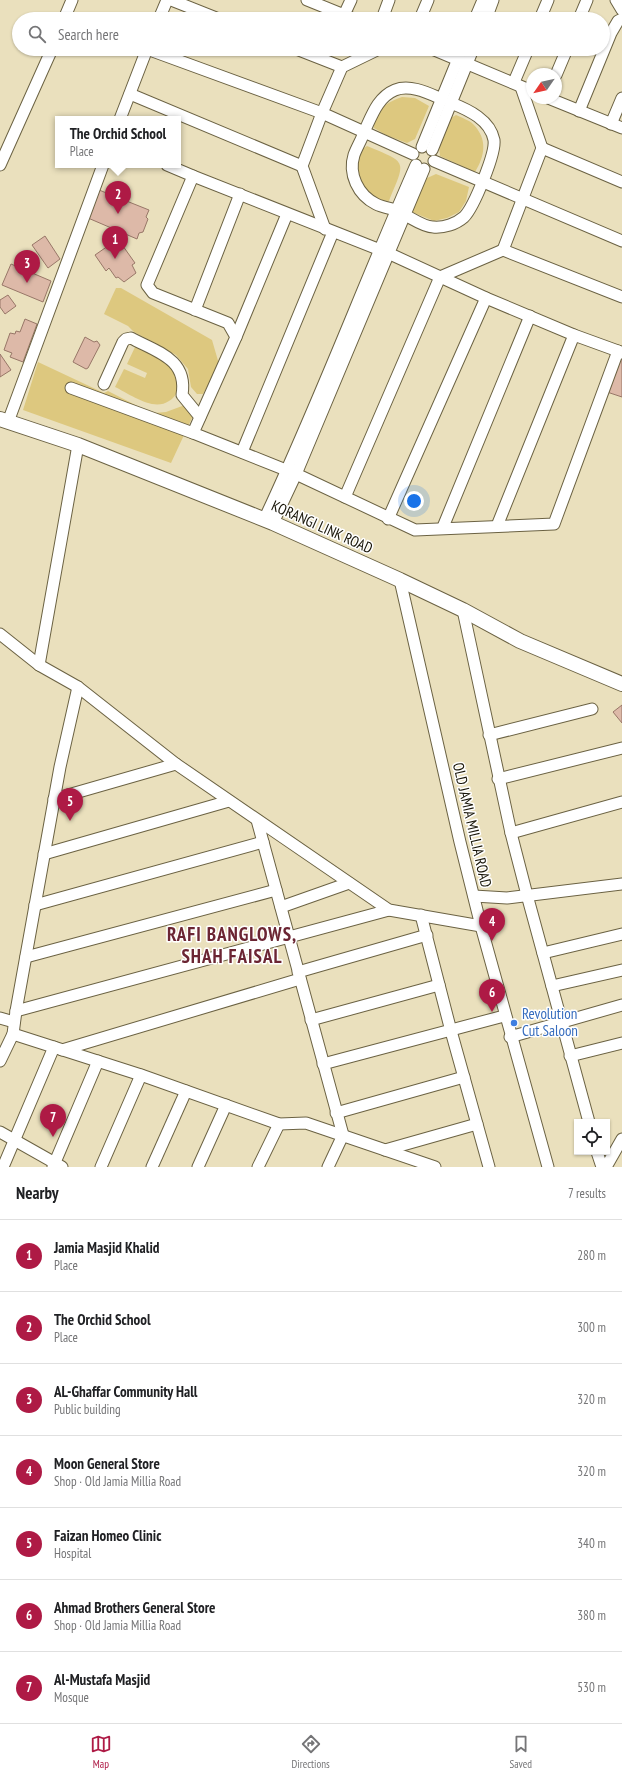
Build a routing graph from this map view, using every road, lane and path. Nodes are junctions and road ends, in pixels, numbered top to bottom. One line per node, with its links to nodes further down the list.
1 (72, 0): 14 (street)
2 (167, 0): 15 (street)
3 (171, 0): 16 (street)
4 (351, 0): 18 (street)
5 (389, 0): 19 (street)
6 (428, 0): 20 (street)
7 (483, 0): 21 (street)
8 (493, 0): 22 (street)
9 (548, 0): 23 (street)
10 (587, 0): 24 (street)
11 (616, 0): 13 (street)
12 (311, 1): 17 (street)
13 (622, 10)
14 (67, 12)
15 (162, 12)
16 (201, 12)
17 (337, 12)
18 (350, 12)
19 (385, 12)
20 (423, 12)
21 (478, 12)
22 (489, 12)
23 (543, 12)
24 (583, 12)
25 (622, 19): 26 (street)
26 (610, 35)
27 (49, 56): 56 (street)
28 (144, 56): 43 (street)
29 (165, 56): 48 (street)
30 (314, 56): 39 (street)
31 (365, 56): 39 (street)
32 (449, 56): 38 (street)
33 (463, 56): 38 (street)
34 (468, 56): 38 (street)
35 (526, 56): 41 (street)
36 (564, 56): 40 (street)
37 (602, 56): 47 (street)
38 (463, 62): 41 (street); 45 (street)
39 (342, 67): 48 (street)
40 (559, 68)
41 (517, 84): 42 (street); 53 (street)
42 (526, 88)
43 (130, 94): 49 (street); 57 (street)
44 (622, 98): 50 (street)
45 (446, 101): 52 (street); 54 (street); 62 (street)
46 (562, 104): 47 (street)
47 (579, 111): 50 (street)
48 (322, 113): 52 (street); 57 (street)
49 (121, 116)
50 (611, 124): 51 (street)
51 (622, 128)
52 (365, 132): 54 (street); 66 (street)
53 (542, 148): 63 (street); 65 (street)
54 (422, 150): 55 (street); 58 (street)
55 (434, 161): 58 (street); 62 (street)
56 (0, 165)
57 (302, 166): 68 (street)
58 (420, 167): 66 (street)
59 (102, 168): 83 (street)
60 (174, 168): 61 (street)
61 (193, 176): 64 (street); 75 (street)
62 (482, 182): 65 (street); 66 (street)
63 (622, 182)
64 (240, 194): 67 (street); 75 (street)
65 (523, 199): 69 (street); 70 (street)
66 (400, 213): 71 (street)
67 (287, 214): 68 (street); 78 (street)
68 (329, 230): 71 (street); 86 (street)
69 (622, 241)
70 (503, 250): 72 (street); 73 (street)
71 (383, 251): 72 (street); 87 (street)
72 (440, 277): 74 (street); 88 (street)
73 (622, 297)
74 (486, 298): 76 (street); 89 (street)
75 (196, 310): 78 (street)
76 (530, 316): 77 (street); 92 (street)
77 (574, 335): 79 (street); 91 (street)
78 (236, 338): 82 (street)
79 (620, 352): 91 (street)
80 (104, 384): 82 (street)
81 (71, 388): 84 (street)
82 (200, 417): 84 (street)
83 (4, 420): 85 (main road, KORANGI LINK ROAD)
84 (193, 433): 86 (street)
85 (78, 445): 90 (main road, KORANGI LINK ROAD); 96 (street)
86 (242, 452): 87 (street)
87 (291, 473): 88 (street); 90 (street)
88 (345, 497): 89 (street)
89 (388, 518): 92 (street)
90 (269, 522): 93 (main road, KORANGI LINK ROAD)
91 (497, 526): 92 (street)
92 (443, 528)
93 (400, 580): 94 (main road, KORANGI LINK ROAD); 115 (street, OLD JAMIA MILLIA ROAD)
94 (463, 610): 97 (main road, KORANGI LINK ROAD); 100 (street)
95 (0, 634): 96 (street)
96 (39, 664): 98 (street)
97 (622, 684)
98 (78, 686): 102 (street); 104 (street)
99 (592, 709): 100 (street)
100 (489, 735): 103 (street)
101 (622, 748): 103 (street)
102 (176, 764): 104 (street); 105 (street)
103 (498, 779): 108 (street)
104 (54, 798): 110 (street)
105 (229, 801): 107 (street); 110 (street)
106 (622, 802): 108 (street)
107 (257, 820): 109 (street); 111 (street)
108 (511, 832): 114 (street)
109 (263, 842): 113 (street); 116 (street)
110 (44, 854): 116 (street)
111 (349, 883): 117 (street); 118 (street)
112 (622, 884): 114 (street)
113 (276, 890): 117 (street); 125 (street)
114 (526, 895): 115 (street); 124 (street)
115 (474, 896): 120 (street, OLD JAMIA MILLIA ROAD)
116 (35, 905): 125 (street)
117 (280, 907): 123 (street)
118 (389, 910): 119 (street); 123 (street)
119 (421, 915): 120 (street); 122 (street)
120 (480, 926): 132 (street, OLD JAMIA MILLIA ROAD)
121 (622, 934): 124 (street)
122 (427, 935): 127 (street); 128 (street)
123 (289, 938): 127 (street); 131 (street)
124 (543, 953): 129 (street)
125 (26, 957): 131 (street)
126 (622, 970): 129 (street)
127 (299, 976): 134 (street); 140 (street)
128 (439, 985): 134 (street); 136 (street)
129 (552, 986): 135 (street)
130 (622, 1006): 135 (street)
131 (15, 1016): 133 (street); 137 (street)
132 (504, 1016): 136 (street); 138 (street, OLD JAMIA MILLIA ROAD)
133 (0, 1018)
134 (311, 1020): 144 (street)
135 (561, 1022): 138 (street); 141 (street)
136 (451, 1030): 144 (street); 146 (street)
137 (13, 1034): 140 (street); 142 (street)
138 (510, 1036): 169 (street, OLD JAMIA MILLIA ROAD)
139 (622, 1043): 141 (street)
140 (58, 1048): 143 (street); 156 (street)
141 (570, 1056): 150 (street)
142 (0, 1061)
143 (98, 1061): 145 (street); 160 (street)
144 (323, 1064): 149 (street)
145 (141, 1075): 147 (street); 162 (street)
146 (464, 1077): 149 (street); 152 (street)
147 (186, 1091): 148 (street); 163 (street)
148 (226, 1105): 151 (street); 164 (street)
149 (336, 1113): 154 (street)
150 (588, 1119)
151 (279, 1124): 154 (street); 165 (street)
152 (477, 1124): 157 (street); 168 (street)
153 (0, 1132): 156 (street)
154 (343, 1135): 157 (street); 166 (street)
155 (622, 1139): 171 (street)
156 (15, 1141): 160 (street); 161 (street)
157 (385, 1150): 159 (street)
158 (598, 1155): 170 (street)
159 (417, 1164): 167 (street)
160 (56, 1166)
161 (3, 1167)
162 (101, 1167)
163 (152, 1167)
164 (198, 1167)
165 (258, 1167)
166 (328, 1167)
167 (435, 1167)
168 (488, 1167)
169 (548, 1167)
170 (602, 1167)
171 (606, 1167)

